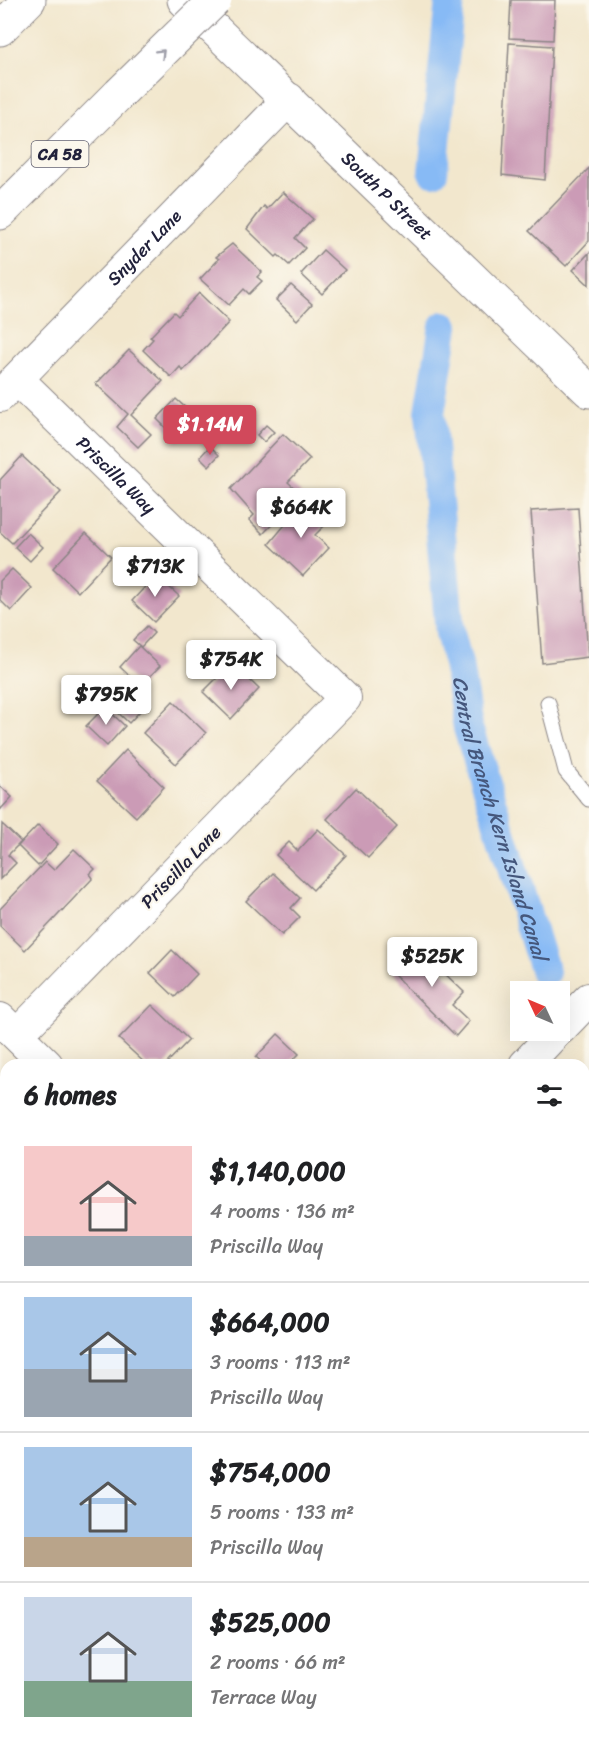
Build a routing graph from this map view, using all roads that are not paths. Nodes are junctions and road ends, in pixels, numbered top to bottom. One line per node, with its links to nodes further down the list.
1 (184, 0): 5 (main road, South P Street)
2 (215, 0): 6 (main road, CA 58, one-way to 2, bridge)
3 (28, 1): 4 (main road)
4 (0, 29)
5 (289, 99): 7 (street, Snyder Lane); 8 (main road, South P Street)
6 (0, 213)
7 (8, 387): 9 (street, Priscilla Way)
8 (589, 391)
9 (345, 698): 14 (street, Priscilla Lane)
10 (548, 703): 11 (lane)
11 (589, 799)
12 (589, 999): 13 (street)
13 (570, 1019)
14 (8, 1027): 16 (street)
15 (548, 1041): 17 (street)
16 (41, 1059)
17 (531, 1059)

